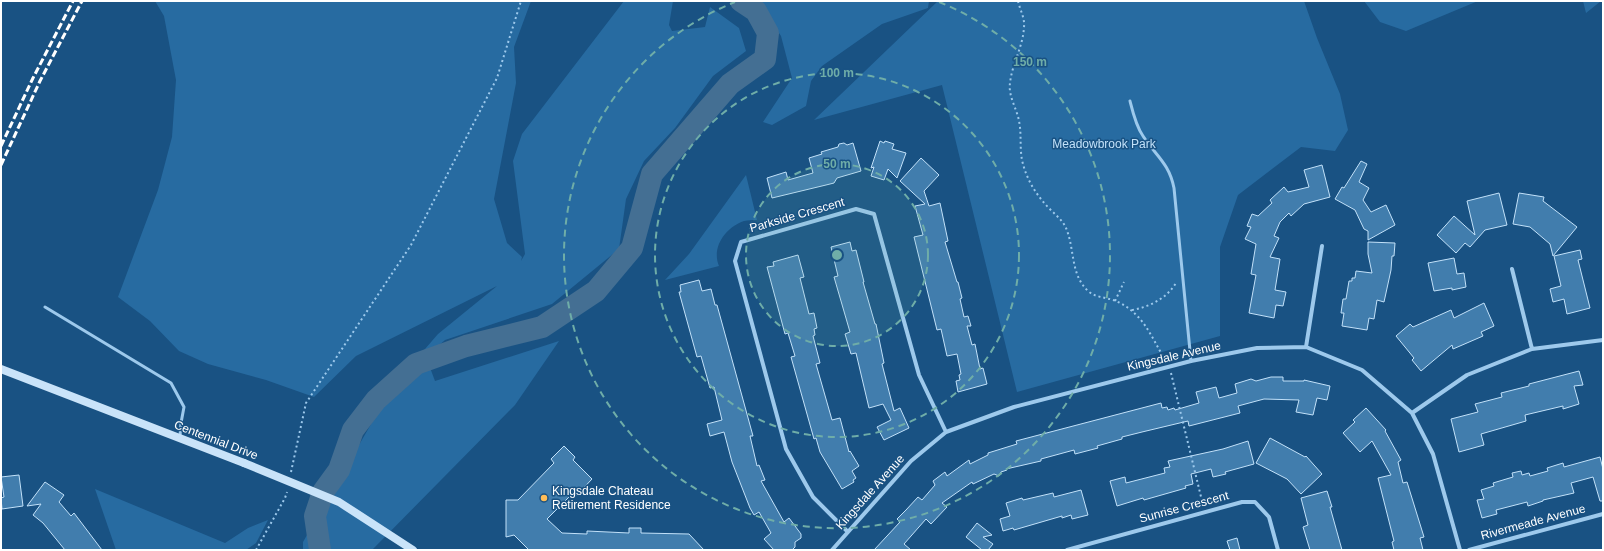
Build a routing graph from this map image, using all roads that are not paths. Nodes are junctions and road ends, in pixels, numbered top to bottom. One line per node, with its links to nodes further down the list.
1 (1130, 101): 8 (lane)
2 (1322, 246): 6 (street)
3 (1512, 269): 7 (street)
4 (45, 307): 12 (lane)
5 (1603, 340): 7 (street)
6 (1306, 347): 8 (street, Kingsdale Avenue); 10 (street, Kingsdale Avenue)
7 (1532, 349): 10 (street)
8 (1191, 361): 11 (street, Kingsdale Avenue)
9 (1, 369): 12 (main road, Centennial Drive)
10 (1412, 413): 19 (street, Kingsdale Avenue)
11 (946, 432): 14 (street, Kingsdale Avenue); 14 (street, Parkside Crescent)
12 (180, 438): 15 (main road, Centennial Drive, bridge)
13 (1603, 514): 20 (street, Rivermeade Avenue)
14 (848, 532): 16 (street, Kingsdale Avenue)
15 (413, 550)
16 (832, 550)
17 (1067, 550): 18 (street, Sunrise Crescent)
18 (1278, 550)
19 (1460, 550)
20 (1468, 550)

